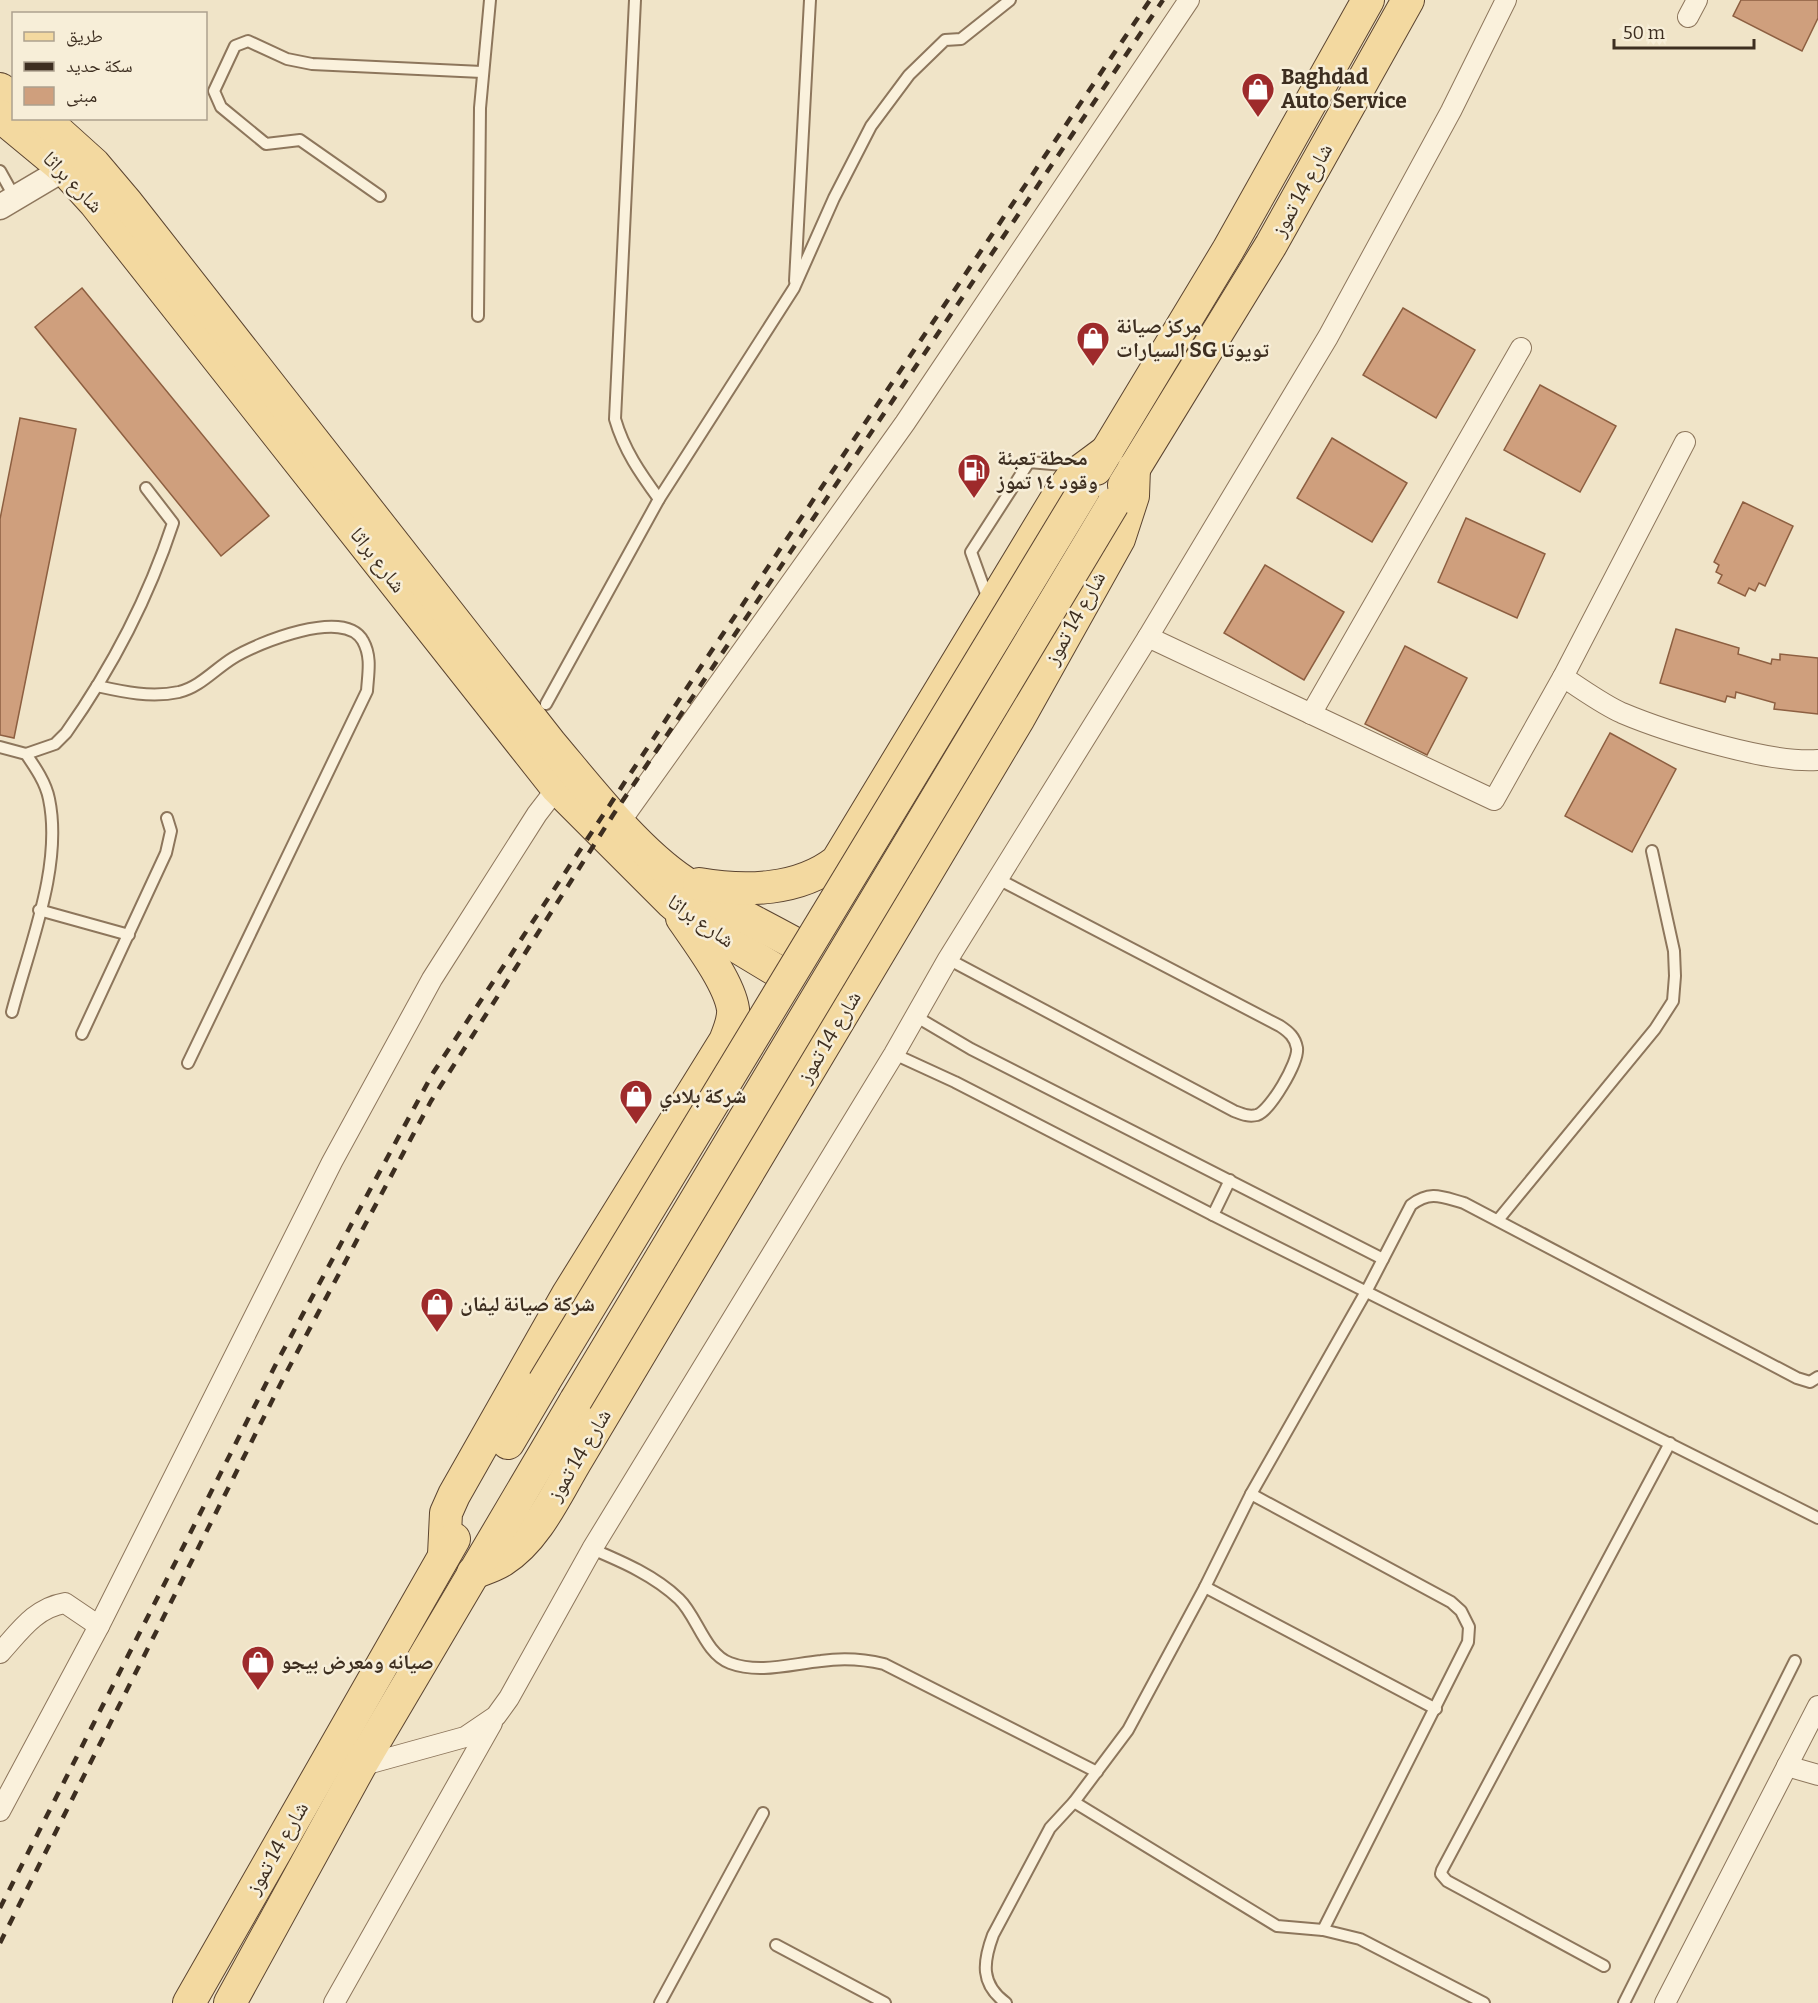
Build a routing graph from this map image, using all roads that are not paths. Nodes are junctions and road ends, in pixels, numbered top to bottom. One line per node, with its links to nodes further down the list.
1 (490, 0): 9 (lane)
2 (635, 0): 23 (lane)
3 (810, 0): 16 (lane)
4 (1010, 0): 16 (lane)
5 (1189, 0): 35 (street)
6 (1368, 0): 21 (main road, شارع 14 تموز)
7 (1408, 0): 20 (main road, شارع 14 تموز)
8 (1506, 0): 25 (street)
9 (482, 72): 14 (lane); 17 (lane)
10 (0, 116): 12 (main road, شارع براثا)
11 (45, 120): 35 (main road, شارع براثا)
12 (64, 169): 15 (street); 33 (main road, شارع براثا)
13 (0, 171): 15 (lane)
14 (380, 196)
15 (8, 203)
16 (794, 288): 23 (lane)
17 (478, 316)
18 (1521, 348): 29 (street)
19 (1684, 442): 26 (street)
20 (1134, 468): 60 (main road, شارع 14 تموز, bridge); 60 (main road, شارع 14 تموز)
21 (1092, 469): 24 (main road); 24 (lane); 59 (main road, شارع 14 تموز, bridge)
22 (146, 488): 27 (lane)
23 (659, 499): 28 (lane)
24 (991, 607): 38 (main road)
25 (1149, 637): 29 (street); 37 (street)
26 (1563, 677): 29 (street); 32 (street)
27 (97, 686): 31 (lane); 48 (lane)
28 (546, 704)
29 (1311, 714)
30 (0, 747): 31 (lane)
31 (26, 753): 39 (lane)
32 (1818, 760)
33 (557, 788): 38 (main road, شارع براثا); 62 (street)
34 (167, 818): 40 (lane)
35 (620, 822): 38 (main road, شارع براثا)
36 (1652, 851): 51 (lane)
37 (998, 879): 42 (street); 42 (lane)
38 (677, 892): 41 (main road, شارع براثا); 43 (main road, شارع براثا); 59 (main road)
39 (39, 910): 40 (lane); 44 (lane)
40 (129, 935): 46 (lane)
41 (801, 947)
42 (948, 959): 45 (street)
43 (783, 975)
44 (12, 1012)
45 (915, 1016): 47 (street); 49 (lane)
46 (82, 1034)
47 (894, 1054): 50 (lane); 58 (street)
48 (188, 1064)
49 (1230, 1180): 50 (lane); 52 (lane)
50 (1214, 1215): 53 (lane)
51 (1498, 1220): 52 (lane); 54 (lane)
52 (1383, 1259): 53 (lane)
53 (1367, 1290): 55 (lane); 56 (lane)
54 (1818, 1377)
55 (1670, 1443): 57 (lane); 77 (lane)
56 (1251, 1494): 61 (lane); 66 (lane)
57 (1818, 1518)
58 (592, 1549): 67 (street); 70 (lane)
59 (444, 1555): 78 (main road, شارع 14 تموز)
60 (473, 1573): 68 (main road, شارع 14 تموز)
61 (1205, 1587): 66 (lane); 70 (lane)
62 (99, 1626): 63 (street); 73 (street)
63 (0, 1653)
64 (1796, 1660): 85 (lane)
65 (1818, 1706): 69 (street)
66 (1436, 1709): 75 (lane)
67 (496, 1716): 68 (street); 80 (street)
68 (360, 1766): 79 (main road, شارع 14 تموز)
69 (1787, 1766): 71 (street); 86 (street)
70 (1096, 1772): 72 (lane)
71 (1818, 1775)
72 (1074, 1802): 75 (lane); 83 (lane)
73 (0, 1811)
74 (763, 1813): 81 (lane)
75 (1323, 1930): 84 (lane)
76 (776, 1945): 82 (lane)
77 (1604, 1966)
78 (189, 2003)
79 (230, 2003)
80 (334, 2003)
81 (660, 2003)
82 (885, 2003)
83 (1006, 2003)
84 (1484, 2003)
85 (1624, 2003)
86 (1665, 2003)

